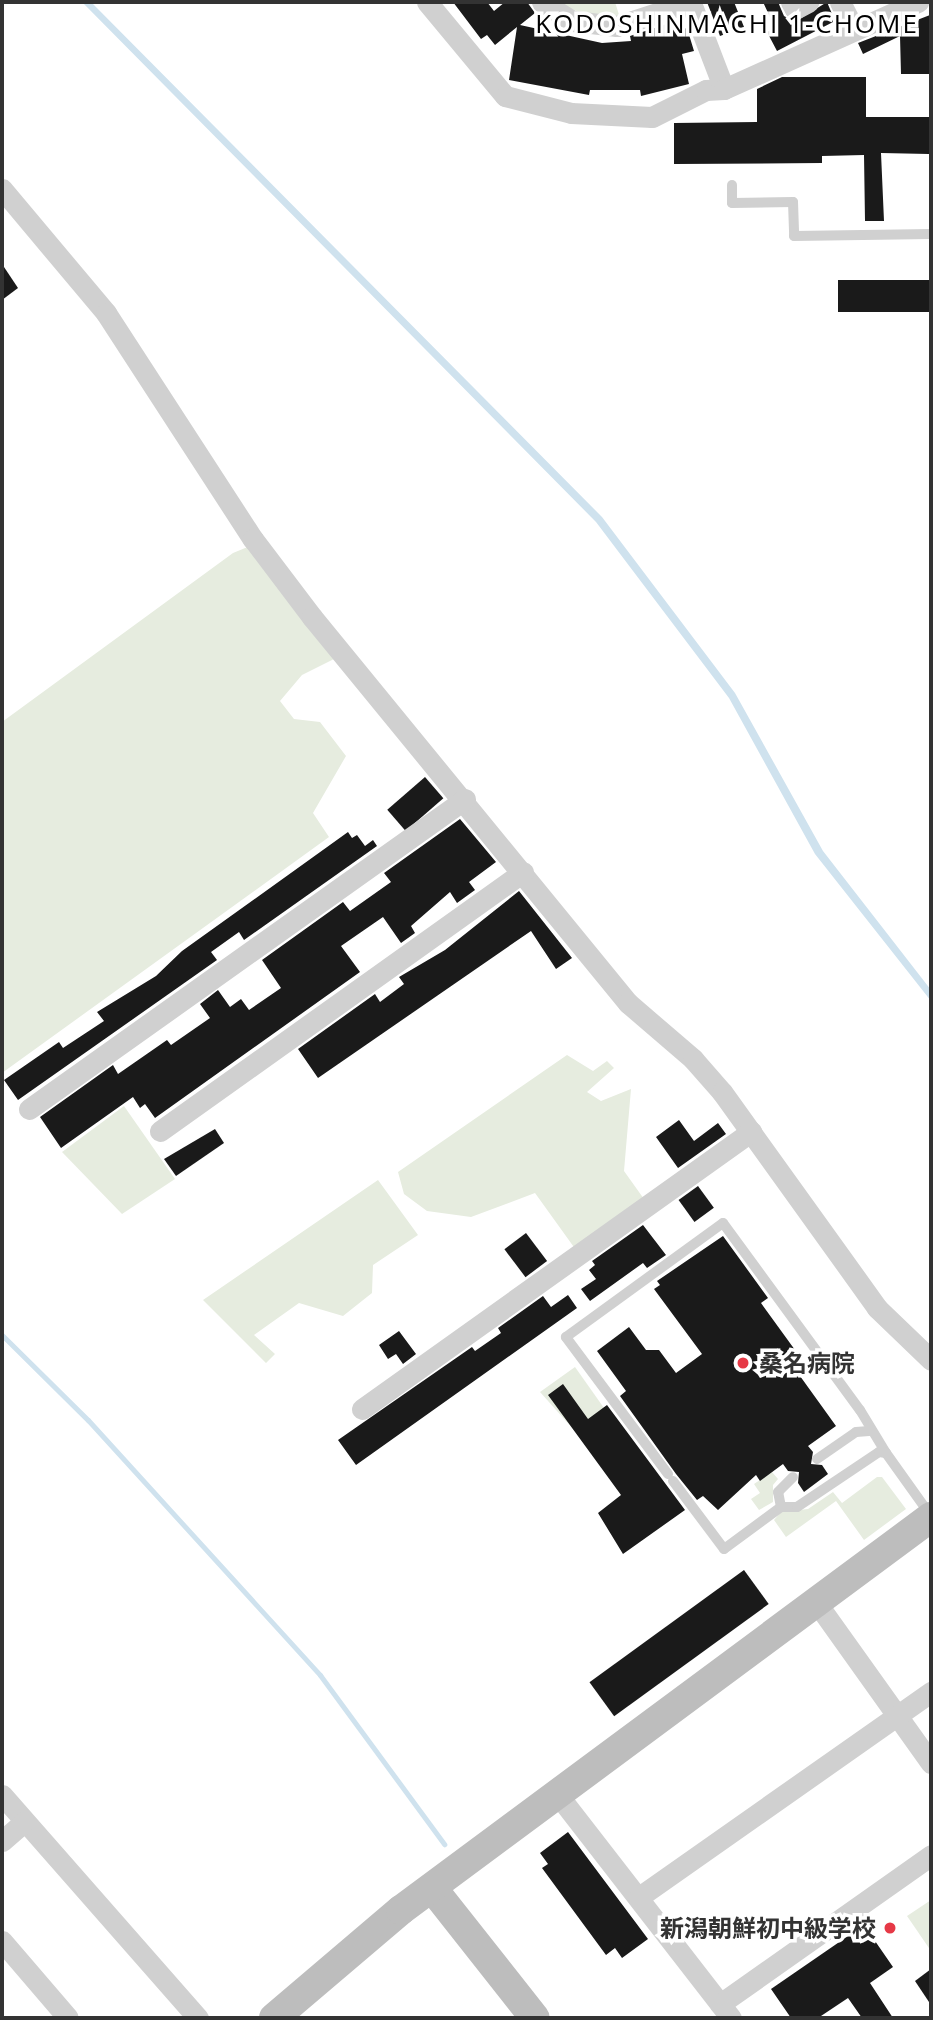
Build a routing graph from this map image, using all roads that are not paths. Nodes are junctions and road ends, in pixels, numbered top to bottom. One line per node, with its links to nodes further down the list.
1 (427, 2): 10 (street)
2 (542, 2): 3 (street)
3 (691, 2): 10 (street)
4 (791, 2): 5 (street)
5 (808, 2)
6 (840, 2): 9 (street)
7 (918, 2): 8 (street)
8 (889, 7): 9 (street)
9 (854, 30): 10 (street)
10 (724, 89)
11 (732, 185): 13 (lane)
12 (2, 189): 14 (street)
13 (931, 234)
14 (466, 799): 15 (street); 16 (street)
15 (523, 872): 17 (street); 18 (street)
16 (29, 1110)
17 (160, 1131)
18 (751, 1132): 19 (street); 20 (street)
19 (931, 1360)
20 (362, 1409)
21 (869, 1431): 22 (lane); 23 (lane); 25 (lane)
22 (886, 1453): 25 (lane); 26 (lane)
23 (817, 1459)
24 (793, 1477): 25 (lane)
25 (781, 1507)
26 (931, 1516): 27 (street)
27 (816, 1602): 29 (street); 31 (street)
28 (931, 1692): 29 (street)
29 (898, 1716): 30 (street); 37 (street)
30 (931, 1763)
31 (558, 1794): 36 (street); 37 (street)
32 (2, 1796): 33 (street)
33 (24, 1822): 34 (street); 42 (street)
34 (2, 1842)
35 (931, 1855): 39 (street)
36 (433, 1889): 40 (street); 43 (street)
37 (639, 1897): 39 (street)
38 (2, 1941): 41 (street)
39 (726, 2011)
40 (520, 2013)
41 (68, 2018)
42 (198, 2018)
43 (274, 2018)

